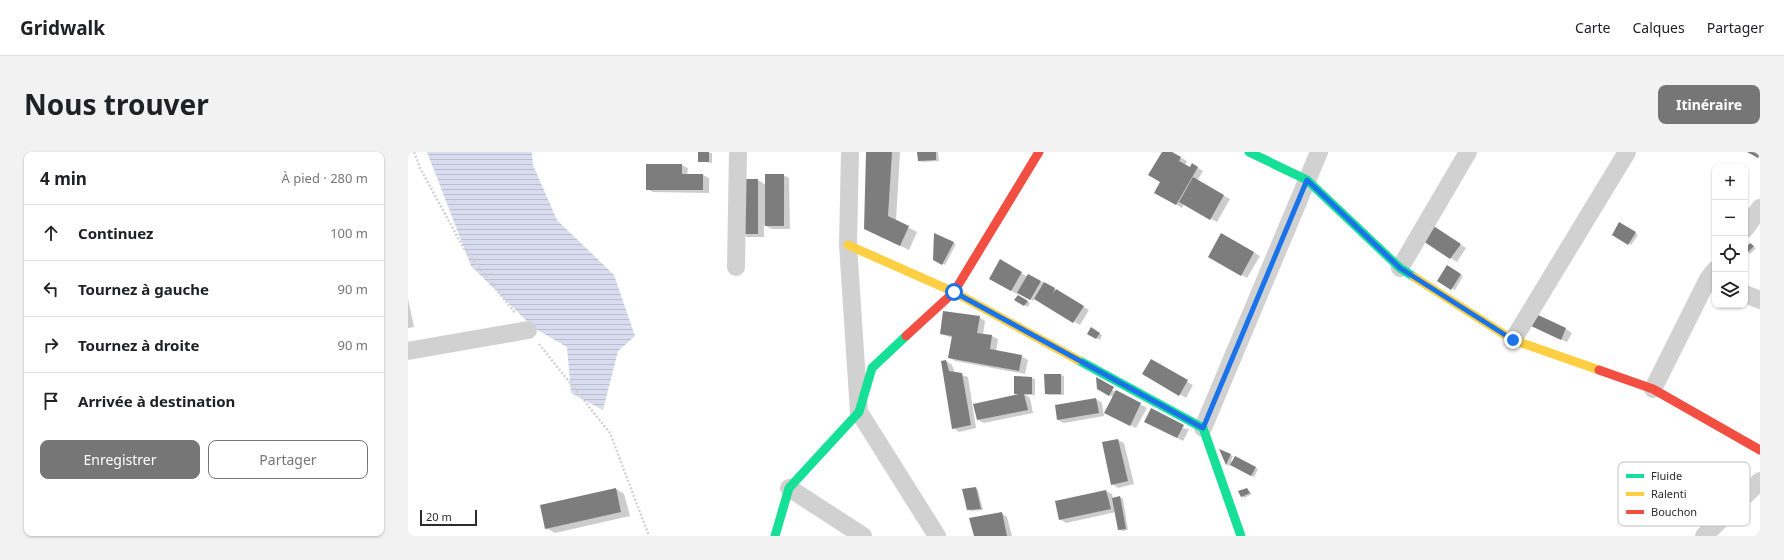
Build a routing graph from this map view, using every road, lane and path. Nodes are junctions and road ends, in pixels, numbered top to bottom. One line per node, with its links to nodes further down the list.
1 (738, 152): 12 (street)
2 (850, 152): 11 (street)
3 (1039, 152): 15 (street)
4 (1249, 152): 8 (street)
5 (1319, 152): 8 (street)
6 (1468, 152): 13 (street)
7 (1628, 152): 19 (street)
8 (1307, 180): 13 (street); 23 (street)
9 (1760, 208): 10 (street)
10 (1748, 225)
11 (848, 245): 15 (street); 22 (street)
12 (736, 267)
13 (1400, 268): 19 (street)
14 (1712, 279): 21 (street)
15 (954, 292): 22 (street); 23 (street)
16 (1748, 295): 17 (street)
17 (1760, 300)
18 (528, 330): 20 (street)
19 (1513, 340): 21 (street)
20 (408, 351)
21 (1653, 389): 24 (street)
22 (859, 412): 26 (street); 31 (street)
23 (1203, 428): 32 (street)
24 (1760, 450)
25 (1760, 481): 27 (street)
26 (789, 488): 29 (street); 30 (street)
27 (1750, 491)
28 (1714, 526): 33 (street)
29 (775, 536)
30 (863, 536)
31 (937, 536)
32 (1241, 536)
33 (1704, 536)

